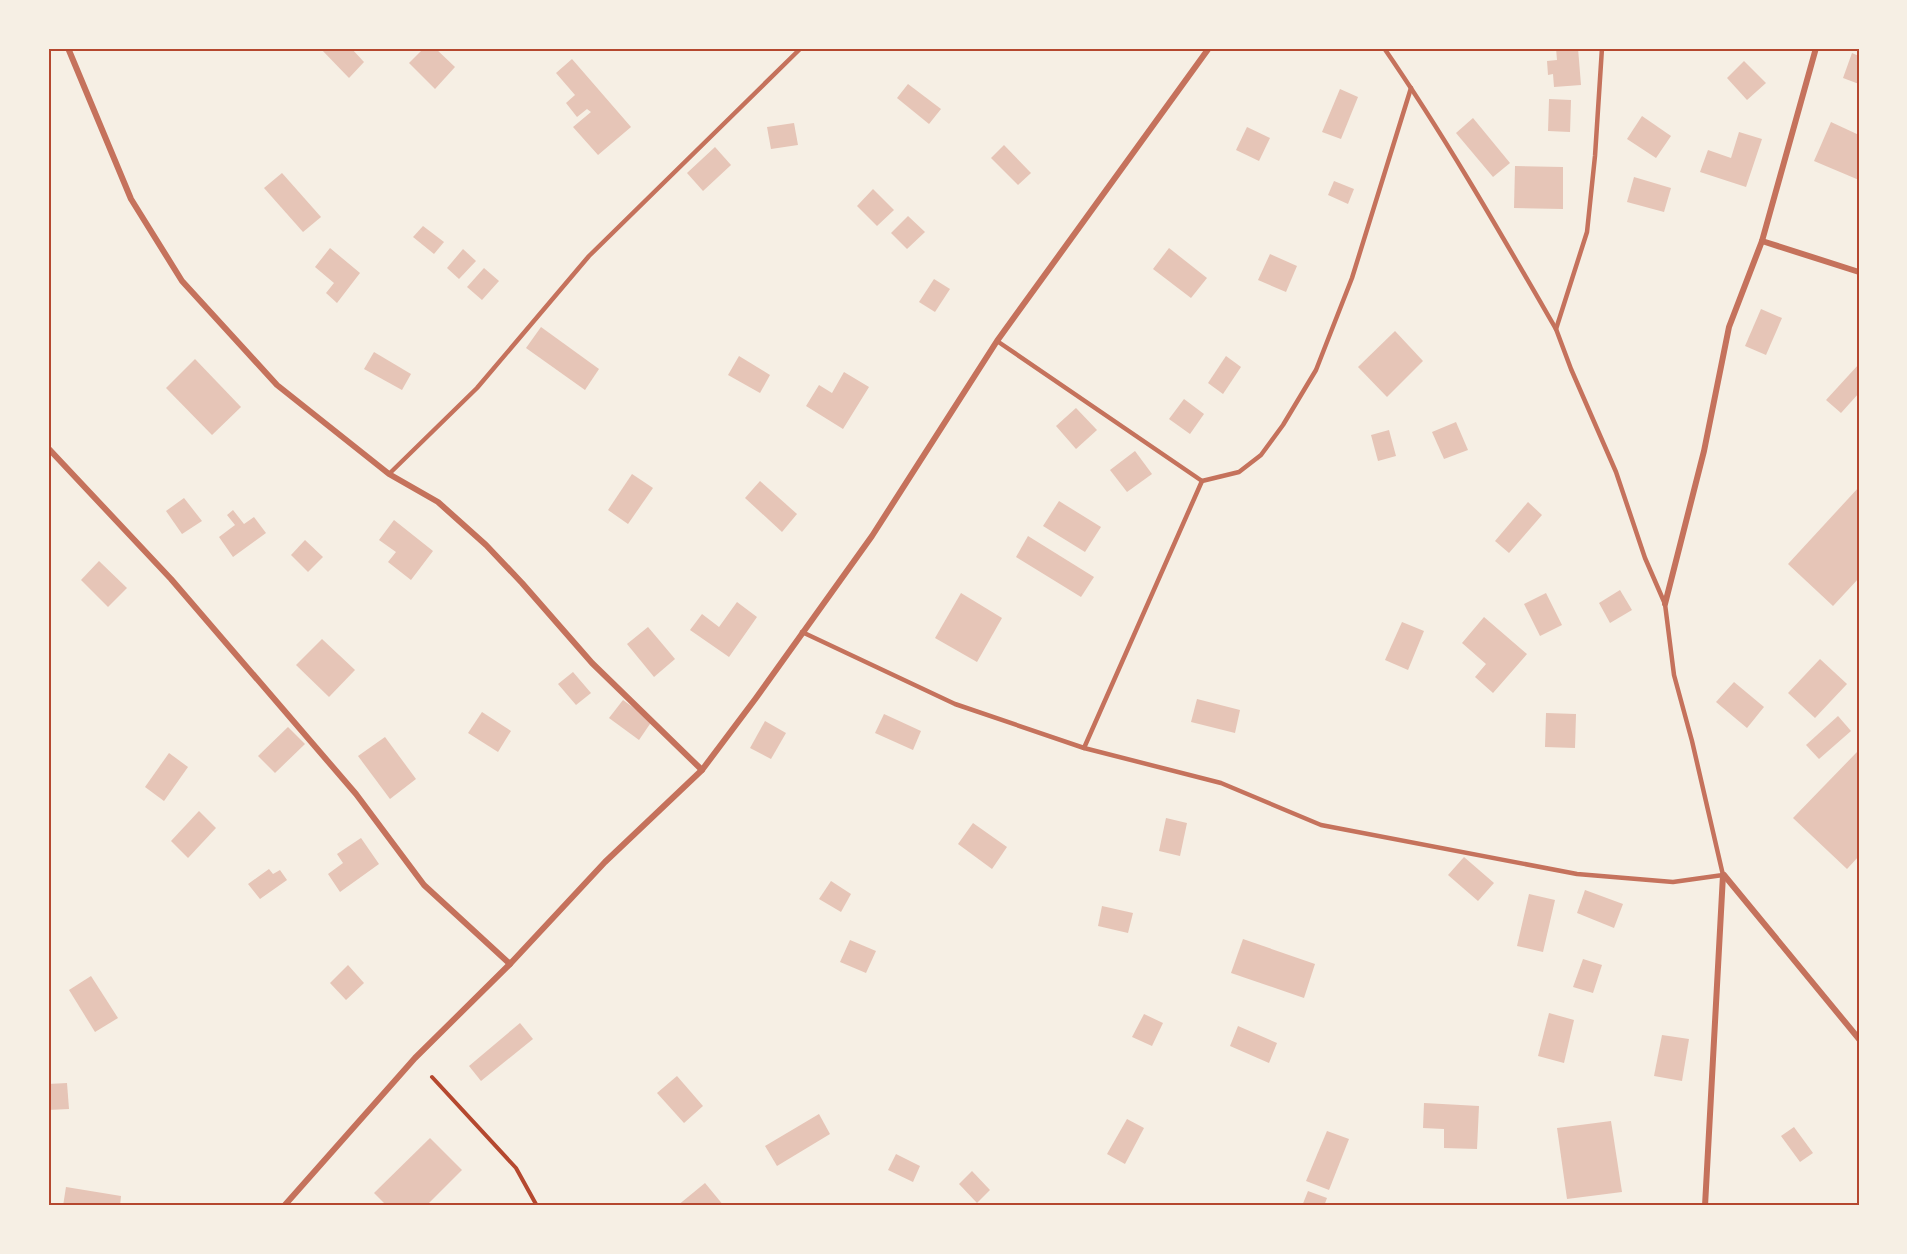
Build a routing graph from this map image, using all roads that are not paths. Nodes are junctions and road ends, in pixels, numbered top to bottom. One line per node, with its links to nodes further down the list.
1 (68, 48): 13 (street)
2 (801, 48): 13 (lane)
3 (1209, 48): 11 (street)
4 (1384, 48): 7 (lane)
5 (1602, 48): 10 (lane)
6 (1816, 48): 8 (street)
7 (1411, 88): 10 (lane); 14 (lane)
8 (1761, 241): 9 (street); 15 (street)
9 (1859, 272)
10 (1556, 329): 15 (lane)
11 (996, 341): 14 (lane); 16 (street)
12 (48, 448): 20 (street)
13 (389, 474): 18 (street)
14 (1202, 481): 17 (lane)
15 (1665, 604): 19 (lane)
16 (802, 632): 17 (lane); 18 (street)
17 (1084, 748): 19 (lane)
18 (702, 770): 20 (street)
19 (1724, 875): 21 (street); 23 (street)
20 (510, 964): 22 (street)
21 (1859, 1039)
22 (284, 1206)
23 (1704, 1206)

